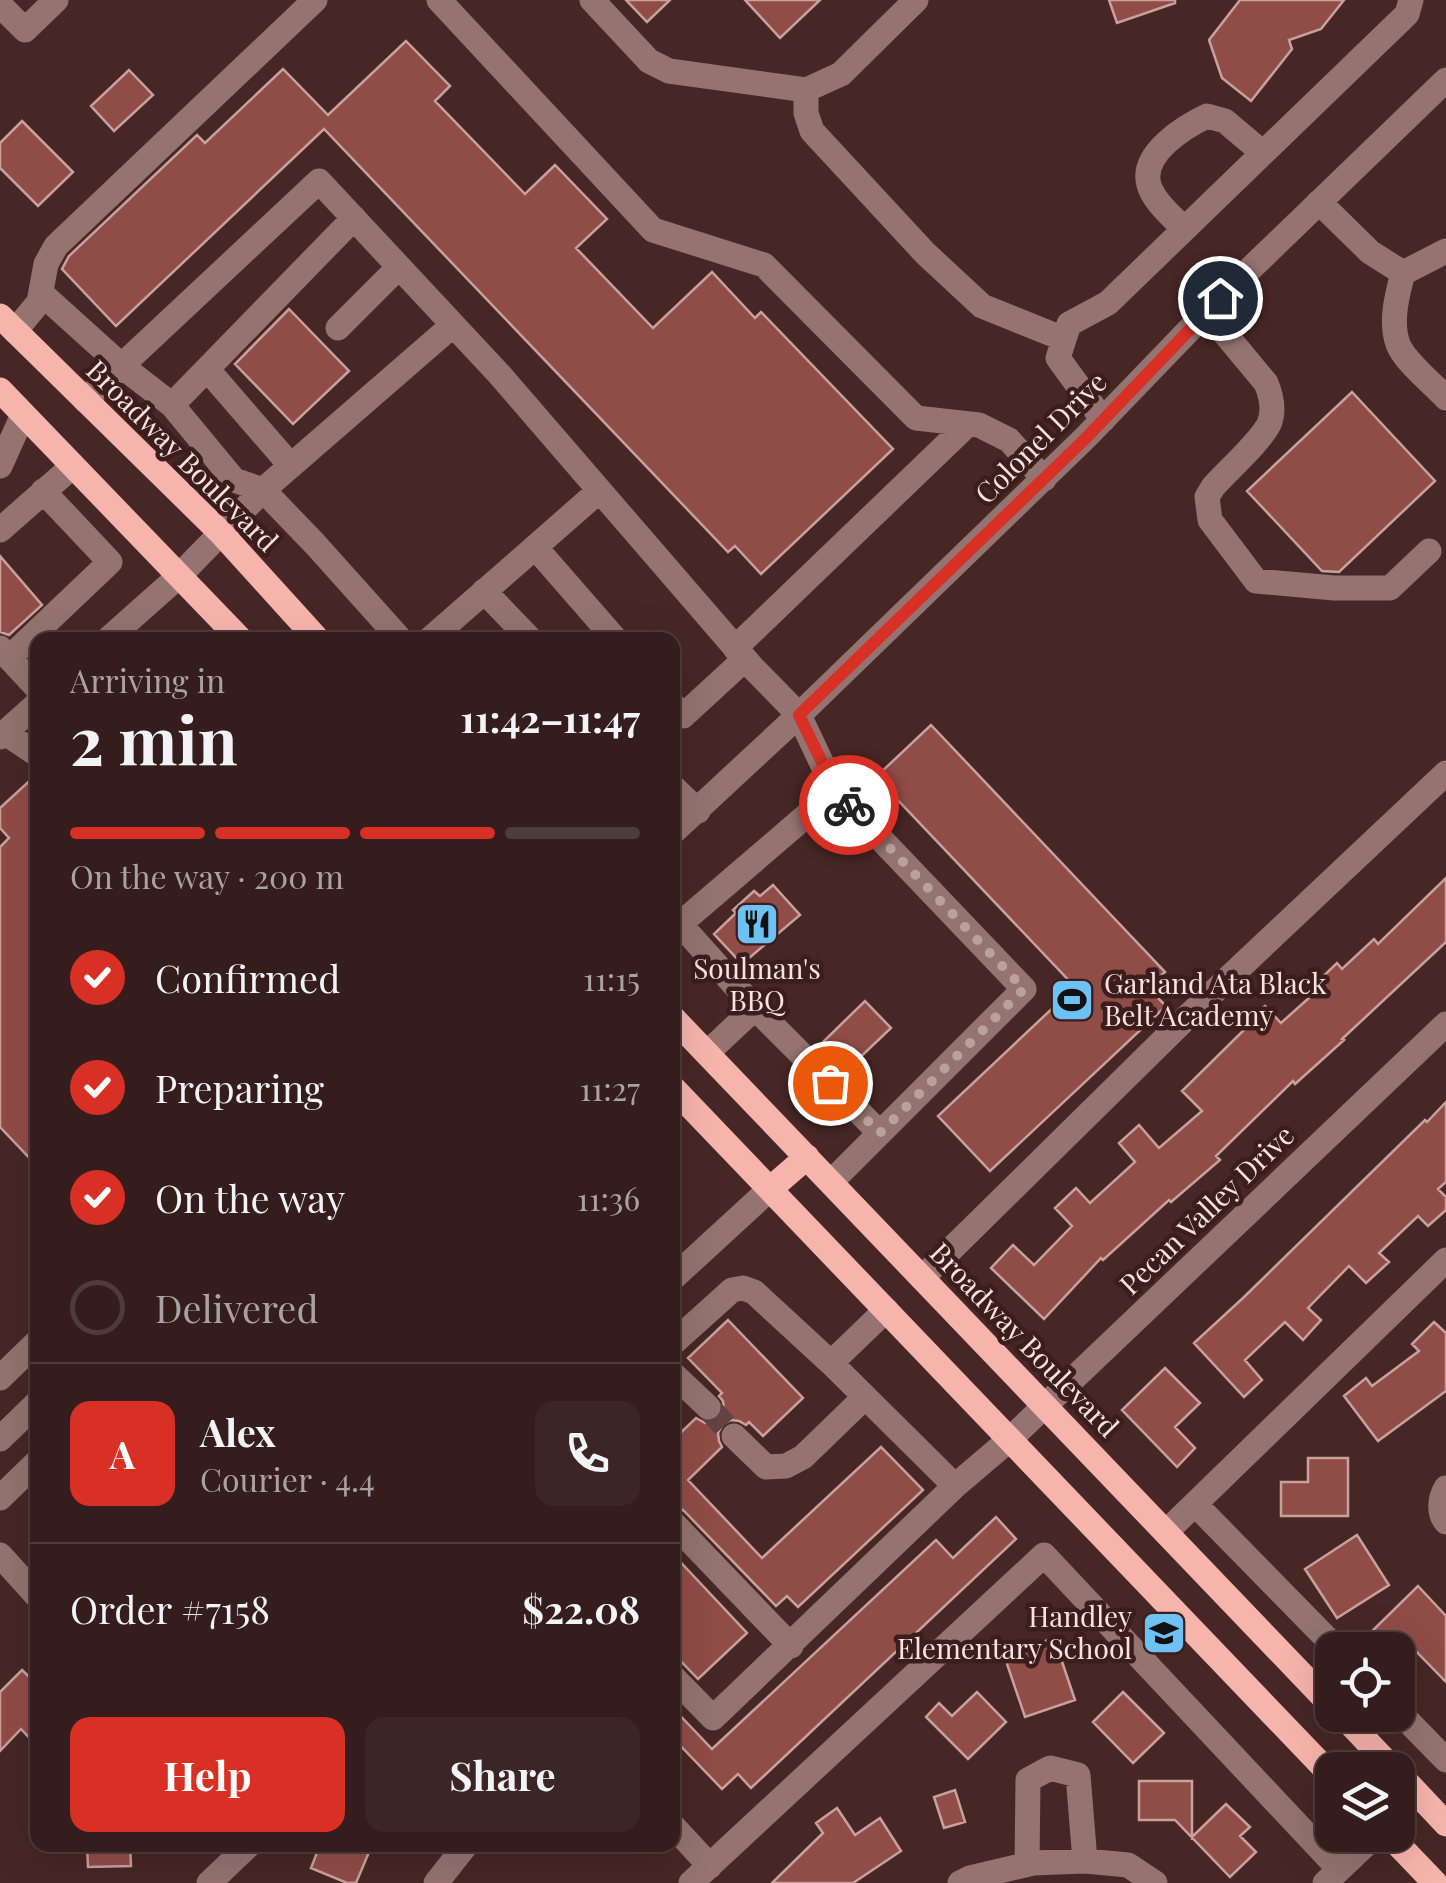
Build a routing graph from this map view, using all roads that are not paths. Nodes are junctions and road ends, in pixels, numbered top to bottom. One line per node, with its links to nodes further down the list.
1 (56, 0): 7 (street)
2 (314, 0): 17 (street)
3 (439, 0): 31 (street)
4 (592, 0): 9 (street)
5 (916, 0): 9 (street)
6 (1411, 0): 10 (street)
7 (0, 5)
8 (1446, 80): 11 (street, Colonel Drive)
9 (806, 90): 22 (street)
10 (1263, 152): 13 (street); 13 (street)
11 (1319, 202): 16 (street); 18 (street, Colonel Drive)
12 (354, 218): 15 (street); 23 (street); 24 (street)
13 (1184, 229): 22 (street)
14 (1446, 251): 16 (street)
15 (398, 267): 20 (street); 21 (street)
16 (1403, 273): 26 (street)
17 (41, 293): 19 (street); 23 (street)
18 (1206, 312): 30 (street, Colonel Drive); 44 (street)
19 (7, 324): 27 (main road, Broadway Boulevard)
20 (453, 325): 34 (street); 38 (street)
21 (338, 328)
22 (1064, 339): 30 (street)
23 (123, 366): 27 (street); 28 (street)
24 (207, 369): 28 (street); 34 (street)
25 (0, 390): 29 (main road)
26 (1446, 398)
27 (84, 400): 41 (main road, Broadway Boulevard)
28 (172, 405): 36 (street)
29 (23, 415): 32 (street); 33 (main road)
30 (1103, 420): 35 (street, Colonel Drive)
31 (968, 424): 35 (street); 55 (street)
32 (0, 466)
33 (73, 466): 37 (street); 39 (main road)
34 (290, 466): 36 (street)
35 (1044, 478): 59 (street, Colonel Drive)
36 (263, 490): 41 (street); 50 (street)
37 (43, 492): 40 (street); 42 (street)
38 (599, 492): 43 (street); 55 (street)
39 (119, 513): 42 (street); 45 (main road)
40 (0, 530)
41 (222, 534): 45 (street); 49 (main road, Broadway Boulevard)
42 (90, 540): 54 (street)
43 (535, 548): 46 (street); 53 (street)
44 (1429, 550)
45 (179, 576): 47 (street); 48 (main road)
46 (484, 591): 51 (street); 52 (street)
47 (117, 632)
48 (233, 632)
49 (311, 632)
50 (393, 632)
51 (437, 632)
52 (523, 632)
53 (609, 632)
54 (4, 653): 56 (street)
55 (740, 654): 58 (street); 59 (street)
56 (30, 681)
57 (30, 709): 60 (street)
58 (680, 713)
59 (799, 715): 63 (street); 65 (street, Colonel Drive)
60 (2, 735): 61 (street)
61 (30, 751)
62 (1446, 772): 78 (street)
63 (836, 791): 67 (street); 72 (street)
64 (680, 794): 65 (street)
65 (698, 811): 66 (street, Colonel Drive)
66 (680, 826)
67 (754, 1008): 70 (street); 72 (street)
68 (1446, 1024): 86 (street, Pecan Valley Drive)
69 (680, 1025): 70 (main road, Broadway Boulevard)
70 (707, 1053): 73 (main road, Broadway Boulevard)
71 (680, 1095): 75 (main road)
72 (880, 1133): 74 (street)
73 (807, 1157): 74 (main road, Broadway Boulevard); 75 (main road)
74 (831, 1182): 78 (main road, Broadway Boulevard)
75 (770, 1189): 77 (street); 79 (main road)
76 (1446, 1260): 96 (street)
77 (680, 1271)
78 (922, 1278): 86 (main road, Broadway Boulevard)
79 (886, 1310): 82 (street); 91 (main road)
80 (680, 1337): 82 (street)
81 (30, 1349): 83 (street)
82 (831, 1363): 85 (street)
83 (0, 1378)
84 (680, 1380): 87 (street)
85 (865, 1397): 89 (street); 93 (street)
86 (1046, 1406): 91 (street, Pecan Valley Drive); 99 (main road, Broadway Boulevard)
87 (708, 1407)
88 (30, 1410): 90 (street)
89 (734, 1436)
90 (0, 1438)
91 (1010, 1440): 93 (street, Pecan Valley Drive); 109 (main road)
92 (30, 1469): 95 (street)
93 (955, 1486): 103 (street, Pecan Valley Drive)
94 (1446, 1488): 97 (street)
95 (0, 1498)
96 (1195, 1504): 99 (street); 102 (street)
97 (1446, 1522)
98 (680, 1530): 103 (street)
99 (1166, 1532): 105 (main road, Broadway Boulevard)
100 (0, 1555): 101 (street)
101 (30, 1588)
102 (1320, 1632)
103 (790, 1646): 104 (street, Pecan Valley Drive)
104 (680, 1684)
105 (1315, 1688)
106 (1415, 1728): 110 (street)
107 (1358, 1732): 108 (main road)
108 (1377, 1752)
109 (1315, 1758)
110 (1446, 1760)
111 (1417, 1794): 112 (main road)
112 (1446, 1824)
113 (680, 1839): 120 (street)
114 (242, 1852): 122 (street)
115 (460, 1852): 123 (street)
116 (1358, 1852): 121 (street)
117 (1405, 1852): 126 (main road)
118 (1086, 1861): 119 (street); 119 (street); 125 (street)
119 (1026, 1864): 124 (street)
120 (700, 1874): 121 (street)
121 (1332, 1876)
122 (209, 1883)
123 (436, 1883)
124 (960, 1883)
125 (1155, 1883)
126 (1435, 1883)

